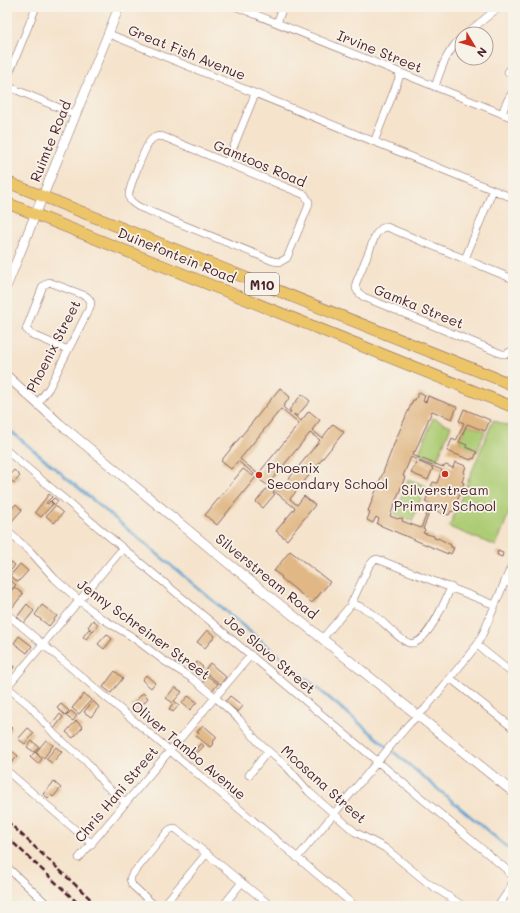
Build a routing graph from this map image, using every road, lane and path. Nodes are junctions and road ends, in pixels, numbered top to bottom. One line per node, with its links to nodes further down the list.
1 (36, 7): 13 (street)
2 (119, 7): 8 (street, Ruimte Road)
3 (238, 7): 6 (street, Irvine Street)
4 (283, 7): 6 (street)
5 (499, 7): 7 (street)
6 (277, 23): 11 (street, Irvine Street)
7 (476, 26)
8 (108, 34): 17 (street, Great Fish Avenue); 19 (street, Ruimte Road)
9 (454, 46): 15 (street)
10 (513, 65): 12 (street)
11 (401, 74): 15 (street, Irvine Street); 21 (street)
12 (510, 74)
13 (7, 79)
14 (7, 86): 19 (street)
15 (435, 87): 18 (street, Irvine Street)
16 (513, 92): 18 (street)
17 (255, 94): 21 (street, Great Fish Avenue); 22 (street, Great Fish Avenue)
18 (502, 114): 20 (street, Irvine Street)
19 (76, 115): 25 (street, Ruimte Road)
20 (513, 118)
21 (374, 142): 24 (street, Great Fish Avenue)
22 (227, 162): 22 (street, Gamtoos Road)
23 (7, 182): 25 (main road, Duinefontein Road / M10)
24 (493, 190): 26 (street, Great Fish Avenue); 29 (street)
25 (44, 196): 28 (street, Ruimte Road); 35 (main road, Duinefontein Road / M10)
26 (513, 198)
27 (7, 203): 28 (main road, Duinefontein Road / M10)
28 (36, 214): 31 (street, Ruimte Road); 37 (main road, Duinefontein Road / M10)
29 (465, 260): 30 (street, Gamka Street); 33 (street, Gamka Street)
30 (513, 279)
31 (7, 285)
32 (68, 350): 32 (street, Phoenix Street); 36 (street, Phoenix Street)
33 (513, 350)
34 (7, 376): 36 (street, Silverstream Road)
35 (513, 385)
36 (37, 404): 49 (street, Silverstream Road)
37 (513, 407)
38 (7, 451): 40 (street, Joe Slovo Street)
39 (7, 531): 45 (street, Jenny Schreiner Street)
40 (123, 548): 45 (street); 52 (street, Joe Slovo Street)
41 (513, 562): 42 (street)
42 (505, 582): 43 (street); 47 (street)
43 (513, 585)
44 (451, 587): 46 (street); 46 (street); 47 (street)
45 (80, 601): 50 (street); 56 (street, Jenny Schreiner Street)
46 (352, 603): 49 (street)
47 (495, 604): 51 (street)
48 (7, 614): 50 (street, Oliver Tambo Avenue)
49 (322, 639): 57 (street, Silverstream Road)
50 (43, 644): 55 (street); 59 (street, Oliver Tambo Avenue)
51 (477, 645): 53 (street); 54 (street)
52 (251, 655): 56 (street, Chris Hani Street); 61 (street, Joe Slovo Street)
53 (513, 674)
54 (450, 678): 57 (street); 58 (street)
55 (7, 687): 65 (street)
56 (215, 697): 59 (street, Chris Hani Street); 60 (street, Mcosana Street)
57 (418, 716): 61 (street); 64 (street, Silverstream Road)
58 (513, 728)
59 (170, 750): 65 (street, Chris Hani Street); 70 (street, Oliver Tambo Avenue)
60 (268, 751): 63 (street); 66 (street, Mcosana Street)
61 (377, 761): 66 (street); 72 (street, Joe Slovo Street)
62 (7, 771): 67 (street)
63 (249, 775)
64 (513, 792)
65 (126, 803): 67 (street, Chris Hani Street)
66 (334, 814): 70 (street); 80 (street, Mcosana Street)
67 (92, 844): 69 (street, Chris Hani Street)
68 (207, 853): 73 (street); 75 (street); 76 (street)
69 (79, 858)
70 (297, 858): 79 (street, Oliver Tambo Avenue)
71 (7, 867): 74 (street)
72 (513, 880): 81 (street)
73 (242, 882): 77 (street); 78 (street)
74 (49, 906)
75 (155, 906)
76 (163, 906)
77 (223, 906)
78 (271, 906)
79 (355, 906)
80 (463, 906)
81 (498, 906)

